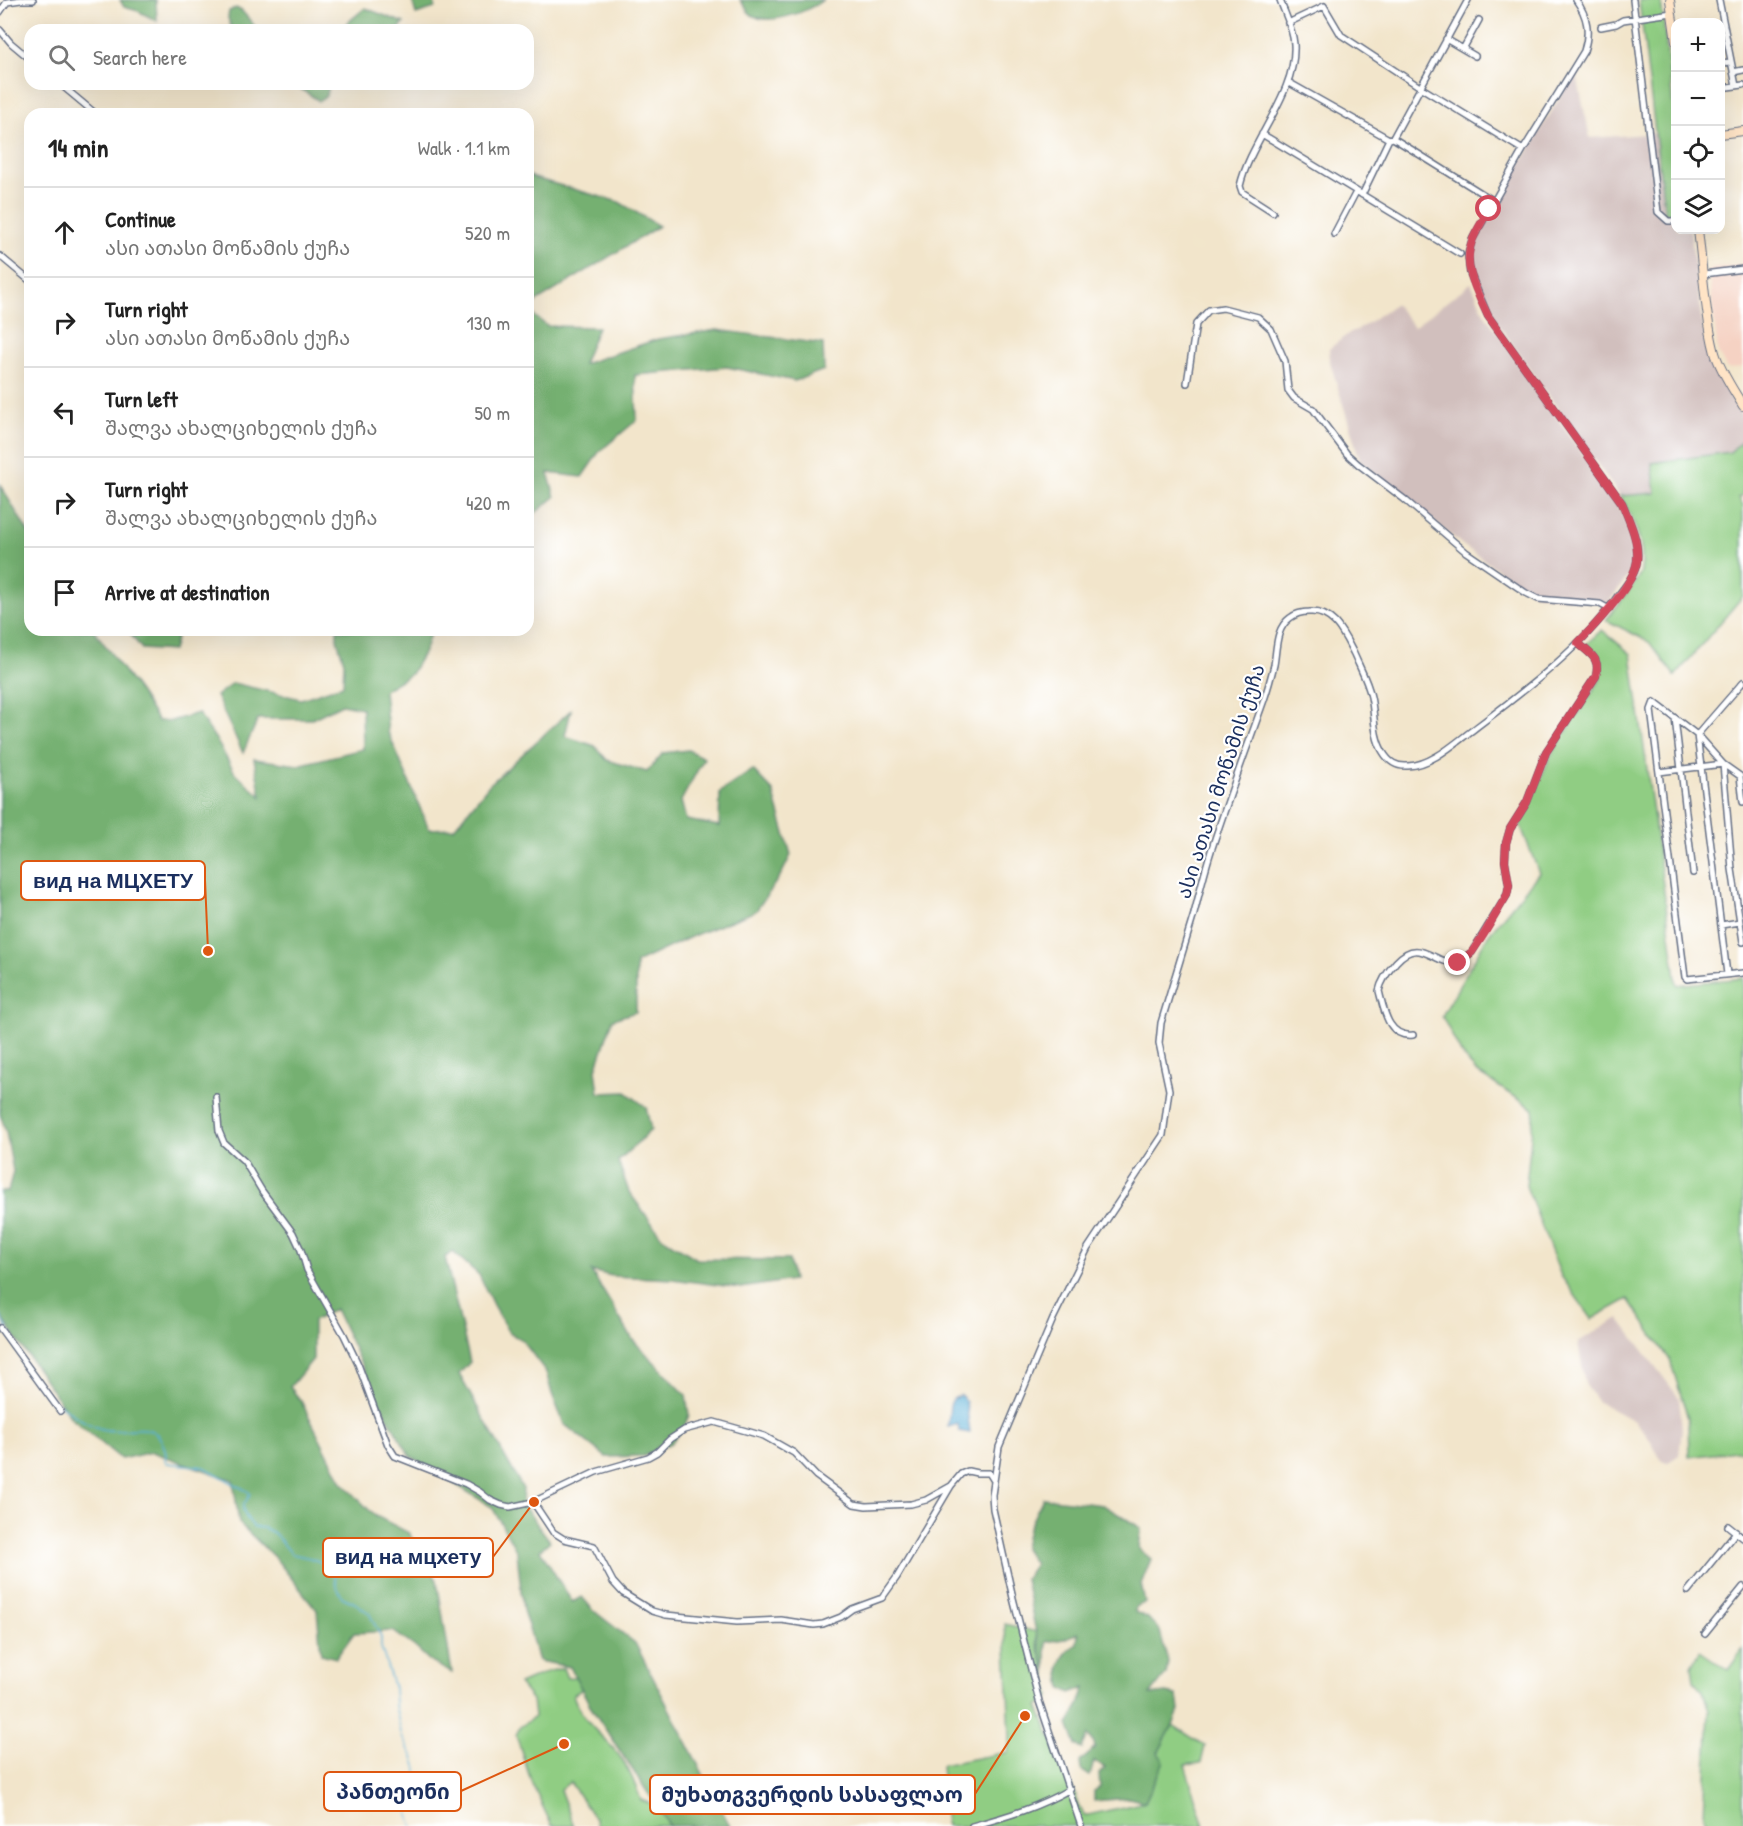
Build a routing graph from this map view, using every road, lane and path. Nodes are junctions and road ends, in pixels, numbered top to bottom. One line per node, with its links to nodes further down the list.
1 (22, 0): 2 (street); 9 (street)
2 (33, 0)
3 (1280, 0): 14 (street)
4 (1468, 0): 17 (street)
5 (1576, 0): 36 (street, ასი ათასი მოწამის ქუჩა)
6 (1634, 0): 11 (street)
7 (1670, 0): 10 (main road)
8 (1719, 0): 21 (street)
9 (0, 12)
10 (1672, 13): 11 (street); 12 (main road)
11 (1636, 18): 15 (street); 40 (street)
12 (1673, 18)
13 (1479, 20): 18 (street)
14 (1288, 23): 25 (street); 28 (street)
15 (1601, 27)
16 (0, 30): 19 (street)
17 (1446, 39): 18 (street); 28 (street)
18 (1463, 49): 20 (street)
19 (24, 54)
20 (1475, 56)
21 (1731, 62): 22 (street); 24 (street)
22 (1725, 63)
23 (1743, 70): 24 (street)
24 (1733, 72): 27 (street)
25 (1288, 82): 34 (street); 35 (street)
26 (1743, 85): 27 (street)
27 (1736, 86): 29 (street)
28 (1420, 87): 35 (street); 36 (street)
29 (1725, 87)
30 (67, 90): 31 (street)
31 (89, 108)
32 (1743, 131): 33 (main road)
33 (1725, 133)
34 (1262, 134): 37 (street); 39 (street)
35 (1391, 139): 37 (street); 38 (street)
36 (1523, 150): 38 (street, ასი ათასი მოწამის ქუჩა)
37 (1359, 194): 41 (street); 43 (street)
38 (1494, 201): 50 (street, ასი ათასი მოწამის ქუჩა)
39 (1273, 212)
40 (1671, 221)
41 (1334, 234)
42 (1699, 234): 46 (main road)
43 (1460, 254)
44 (0, 256): 47 (street)
45 (1743, 269): 46 (street)
46 (1704, 274): 49 (main road)
47 (24, 277)
48 (1187, 383): 50 (street)
49 (1743, 406)
50 (1609, 609): 51 (street, ასი ათასი მოწამის ქუჩა)
51 (1578, 643): 66 (street); 70 (street, ასი ათასი მოწამის ქუჩა)
52 (1743, 681): 54 (street)
53 (1675, 718): 54 (street); 57 (street); 58 (street)
54 (1697, 735): 55 (street); 56 (street)
55 (1723, 764): 56 (street); 59 (street); 61 (street)
56 (1701, 767): 57 (street); 62 (street)
57 (1680, 770): 58 (street); 60 (street)
58 (1659, 772): 65 (street)
59 (1743, 802)
60 (1693, 873)
61 (1740, 922): 62 (street); 63 (street)
62 (1721, 925): 65 (street)
63 (1743, 942)
64 (1743, 973): 65 (street)
65 (1727, 974)
66 (1413, 1035)
67 (216, 1097): 72 (street)
68 (0, 1328): 69 (street)
69 (60, 1411)
70 (994, 1480): 71 (street); 79 (street, ასი ათასი მოწამის ქუჩა)
71 (951, 1486): 72 (street); 72 (street)
72 (533, 1502)
73 (1728, 1526): 74 (street)
74 (1736, 1532): 75 (street); 77 (street)
75 (1743, 1538)
76 (1743, 1587): 78 (street)
77 (1688, 1591)
78 (1705, 1634)
79 (1070, 1790): 80 (street); 81 (street, ასი ათასი მოწამის ქუჩა)
80 (972, 1826)
81 (1081, 1826)

